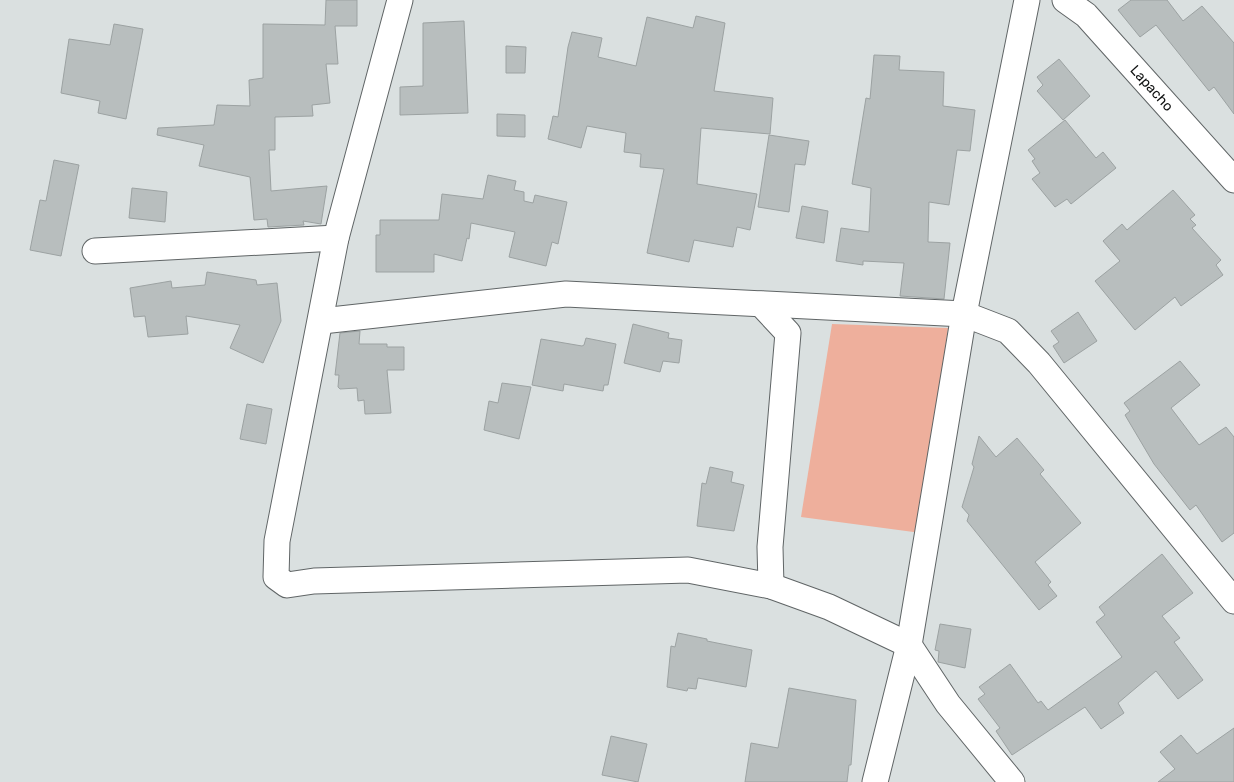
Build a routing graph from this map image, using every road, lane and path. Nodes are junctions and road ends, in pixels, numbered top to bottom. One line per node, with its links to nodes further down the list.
1 (400, 0): 5 (street)
2 (1027, 0): 8 (street)
3 (1065, 0): 4 (street, Lapacho)
4 (1234, 180)
5 (336, 238): 6 (street); 9 (street)
6 (95, 250)
7 (761, 304): 8 (street); 9 (street); 10 (street)
8 (964, 314): 11 (street); 12 (street)
9 (322, 321): 10 (street)
10 (771, 586): 12 (street)
11 (1234, 601)
12 (909, 644): 13 (street); 14 (street)
13 (874, 782)
14 (1012, 782)

